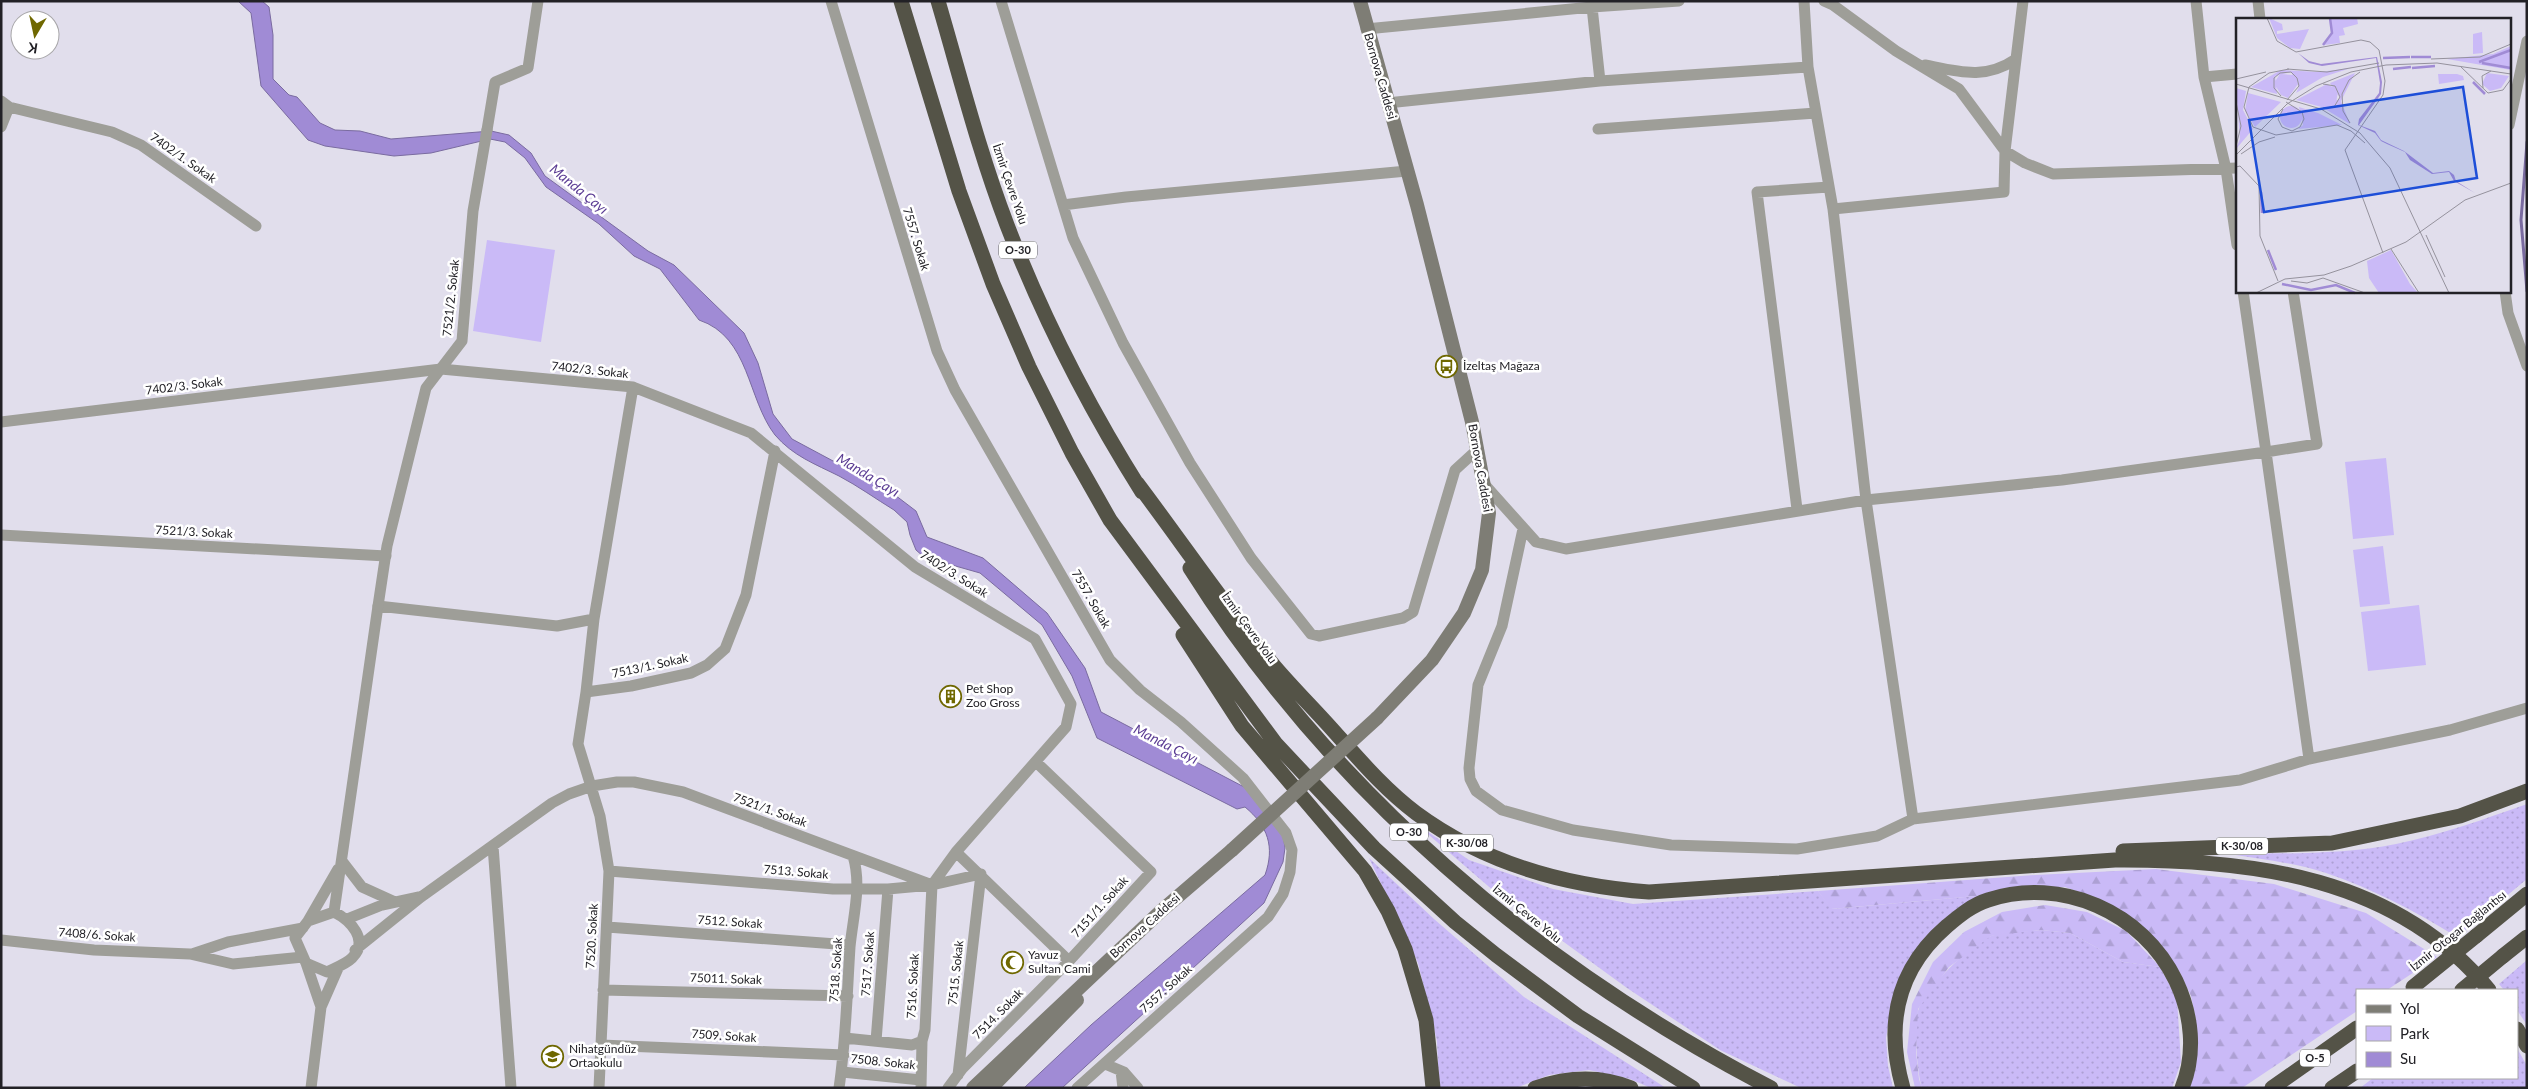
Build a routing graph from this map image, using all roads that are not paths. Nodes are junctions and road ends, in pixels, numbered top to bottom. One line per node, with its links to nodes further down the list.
1 (538, 1): 42 (street, 7521/2. Sokak, bridge)
2 (831, 1): 105 (street, 7557. Sokak)
3 (901, 1): 52 (highway, O-30)
4 (938, 1): 48 (highway, İzmir Çevre Yolu / O-30)
5 (1001, 1): 34 (street)
6 (1360, 1): 15 (main road, Bornova Caddesi)
7 (1679, 1): 13 (street)
8 (1804, 1): 19 (street)
9 (1824, 1): 18 (street)
10 (2023, 1): 17 (street)
11 (2196, 1): 21 (street)
12 (2258, 1): 14 (street)
13 (1592, 7): 15 (street); 22 (street)
14 (2260, 18)
15 (1366, 29): 24 (main road, Bornova Caddesi)
16 (2527, 42): 23 (street)
17 (2016, 59): 18 (street); 30 (street)
18 (1916, 63): 30 (street)
19 (1808, 67): 22 (street); 26 (street)
20 (2236, 74): 21 (street)
21 (2204, 77): 31 (street)
22 (1600, 80): 24 (street)
23 (2513, 86): 27 (street)
24 (1387, 103): 32 (main road, Bornova Caddesi)
25 (5, 104): 28 (street); 36 (street, 7402/1. Sokak)
26 (1816, 113): 29 (street); 33 (street)
27 (2510, 115)
28 (1, 127)
29 (1598, 129)
30 (2005, 151): 31 (street); 35 (street)
31 (2232, 169): 37 (street)
32 (1407, 171): 34 (street); 45 (main road, Bornova Caddesi)
33 (1829, 187): 35 (street); 51 (street)
34 (1063, 205): 45 (street)
35 (1833, 210): 50 (street)
36 (256, 226)
37 (2236, 229)
38 (2243, 292): 47 (street)
39 (2293, 292): 47 (street)
40 (2505, 292): 41 (street)
41 (2527, 366)
42 (441, 369): 43 (street, 7402/3. Sokak); 44 (street, 7402/3. Sokak); 55 (street, 7521/2. Sokak, bridge)
43 (632, 387): 46 (street, 7402/3. Sokak); 57 (street)
44 (1, 422)
45 (1478, 449): 49 (main road, Bornova Caddesi)
46 (774, 451): 58 (street, 7513/1. Sokak); 61 (street, 7402/3. Sokak)
47 (2266, 452): 50 (street); 60 (street)
48 (1136, 483): 71 (highway, K-30/08); 125 (highway, İzmir Çevre Yolu / O-30)
49 (1484, 485): 53 (street); 66 (main road, Bornova Caddesi, bridge)
50 (1866, 500): 51 (street); 64 (street)
51 (1797, 509): 53 (street)
52 (1110, 520): 121 (highway); 124 (highway, O-30)
53 (1523, 529): 64 (street)
54 (1, 535): 55 (street, 7521/3. Sokak)
55 (386, 556): 56 (street, 7521/2. Sokak, bridge)
56 (378, 606): 57 (street); 69 (street, 7521/2. Sokak)
57 (594, 619): 58 (street)
58 (586, 692): 62 (street)
59 (2527, 708): 60 (street)
60 (2309, 759): 64 (street)
61 (1036, 762): 67 (street); 89 (street, 7151/1. Sokak)
62 (592, 786): 65 (street, 7521/1. Sokak); 68 (street, 7521/1. Sokak); 70 (street, 7520. Sokak)
63 (2527, 791): 71 (highway, K-30/08)
64 (1913, 819)
65 (493, 846): 77 (street, 7521/1. Sokak); 112 (street)
66 (1232, 850): 116 (main road, Bornova Caddesi); 117 (main road, Bornova Caddesi)
67 (956, 852): 72 (street); 73 (street)
68 (853, 856): 73 (street, 7521/1. Sokak); 74 (street, 7518. Sokak)
69 (342, 861): 78 (street); 79 (street, 7521/2. Sokak); 81 (street)
70 (609, 871): 74 (street, 7513. Sokak); 82 (street, 7520. Sokak)
71 (1951, 873): 93 (highway, K-30/08)
72 (980, 874): 73 (street, 7513. Sokak); 89 (street); 109 (street, 7515. Sokak)
73 (932, 885): 75 (street, 7513. Sokak); 101 (street, 7516. Sokak)
74 (857, 888): 75 (street, 7513. Sokak); 85 (street, 7518. Sokak)
75 (888, 889): 100 (street, 7517. Sokak)
76 (2527, 894): 91 (highway, İzmir Otogar Bağlantısı, bridge)
77 (421, 897): 78 (street); 86 (street, 7521/1. Sokak)
78 (396, 902): 80 (street)
79 (334, 912): 80 (street); 81 (street)
80 (347, 919): 86 (street)
81 (305, 924): 87 (street); 88 (street)
82 (607, 927): 85 (street, 7512. Sokak); 94 (street, 7520. Sokak)
83 (2527, 938): 92 (highway, bridge)
84 (1, 940): 87 (street, 7408/6. Sokak)
85 (850, 945): 95 (street, 7518. Sokak)
86 (356, 950): 90 (street)
87 (190, 954): 88 (street)
88 (304, 960): 90 (street); 96 (street)
89 (1069, 962): 109 (street, 7514. Sokak)
90 (339, 966): 96 (street)
91 (2411, 989)
92 (2463, 989)
93 (2489, 989)
94 (603, 990): 95 (street, 75011. Sokak); 102 (street, 7520. Sokak)
95 (848, 996): 99 (street, 7518. Sokak)
96 (322, 1007): 111 (street)
97 (2356, 1029): 128 (highway, O-5)
98 (2518, 1031): 103 (highway)
99 (845, 1038): 100 (street); 104 (street, 7518. Sokak)
100 (876, 1041): 101 (street)
101 (922, 1041): 110 (street, 7516. Sokak)
102 (601, 1045): 104 (street, 7509. Sokak); 113 (street, 7520. Sokak)
103 (2527, 1046)
104 (844, 1055): 108 (street, 7518. Sokak)
105 (1105, 1064): 106 (street); 118 (street, 7557. Sokak)
106 (1121, 1071): 119 (street); 120 (street)
107 (2356, 1071): 129 (highway, O-5)
108 (842, 1072): 110 (street, 7508. Sokak); 114 (street, 7518. Sokak)
109 (958, 1074): 115 (street, 7514. Sokak)
110 (921, 1084)
111 (311, 1088)
112 (511, 1088)
113 (599, 1088)
114 (839, 1088)
115 (948, 1088)
116 (973, 1088)
117 (992, 1088)
118 (1077, 1088)
119 (1123, 1088)
120 (1138, 1088)
121 (1433, 1088)
122 (1536, 1088): 123 (highway)
123 (1631, 1088)
124 (1693, 1088)
125 (1772, 1088)
126 (1903, 1088): 127 (highway)
127 (2182, 1088)
128 (2272, 1088)
129 (2332, 1088)

